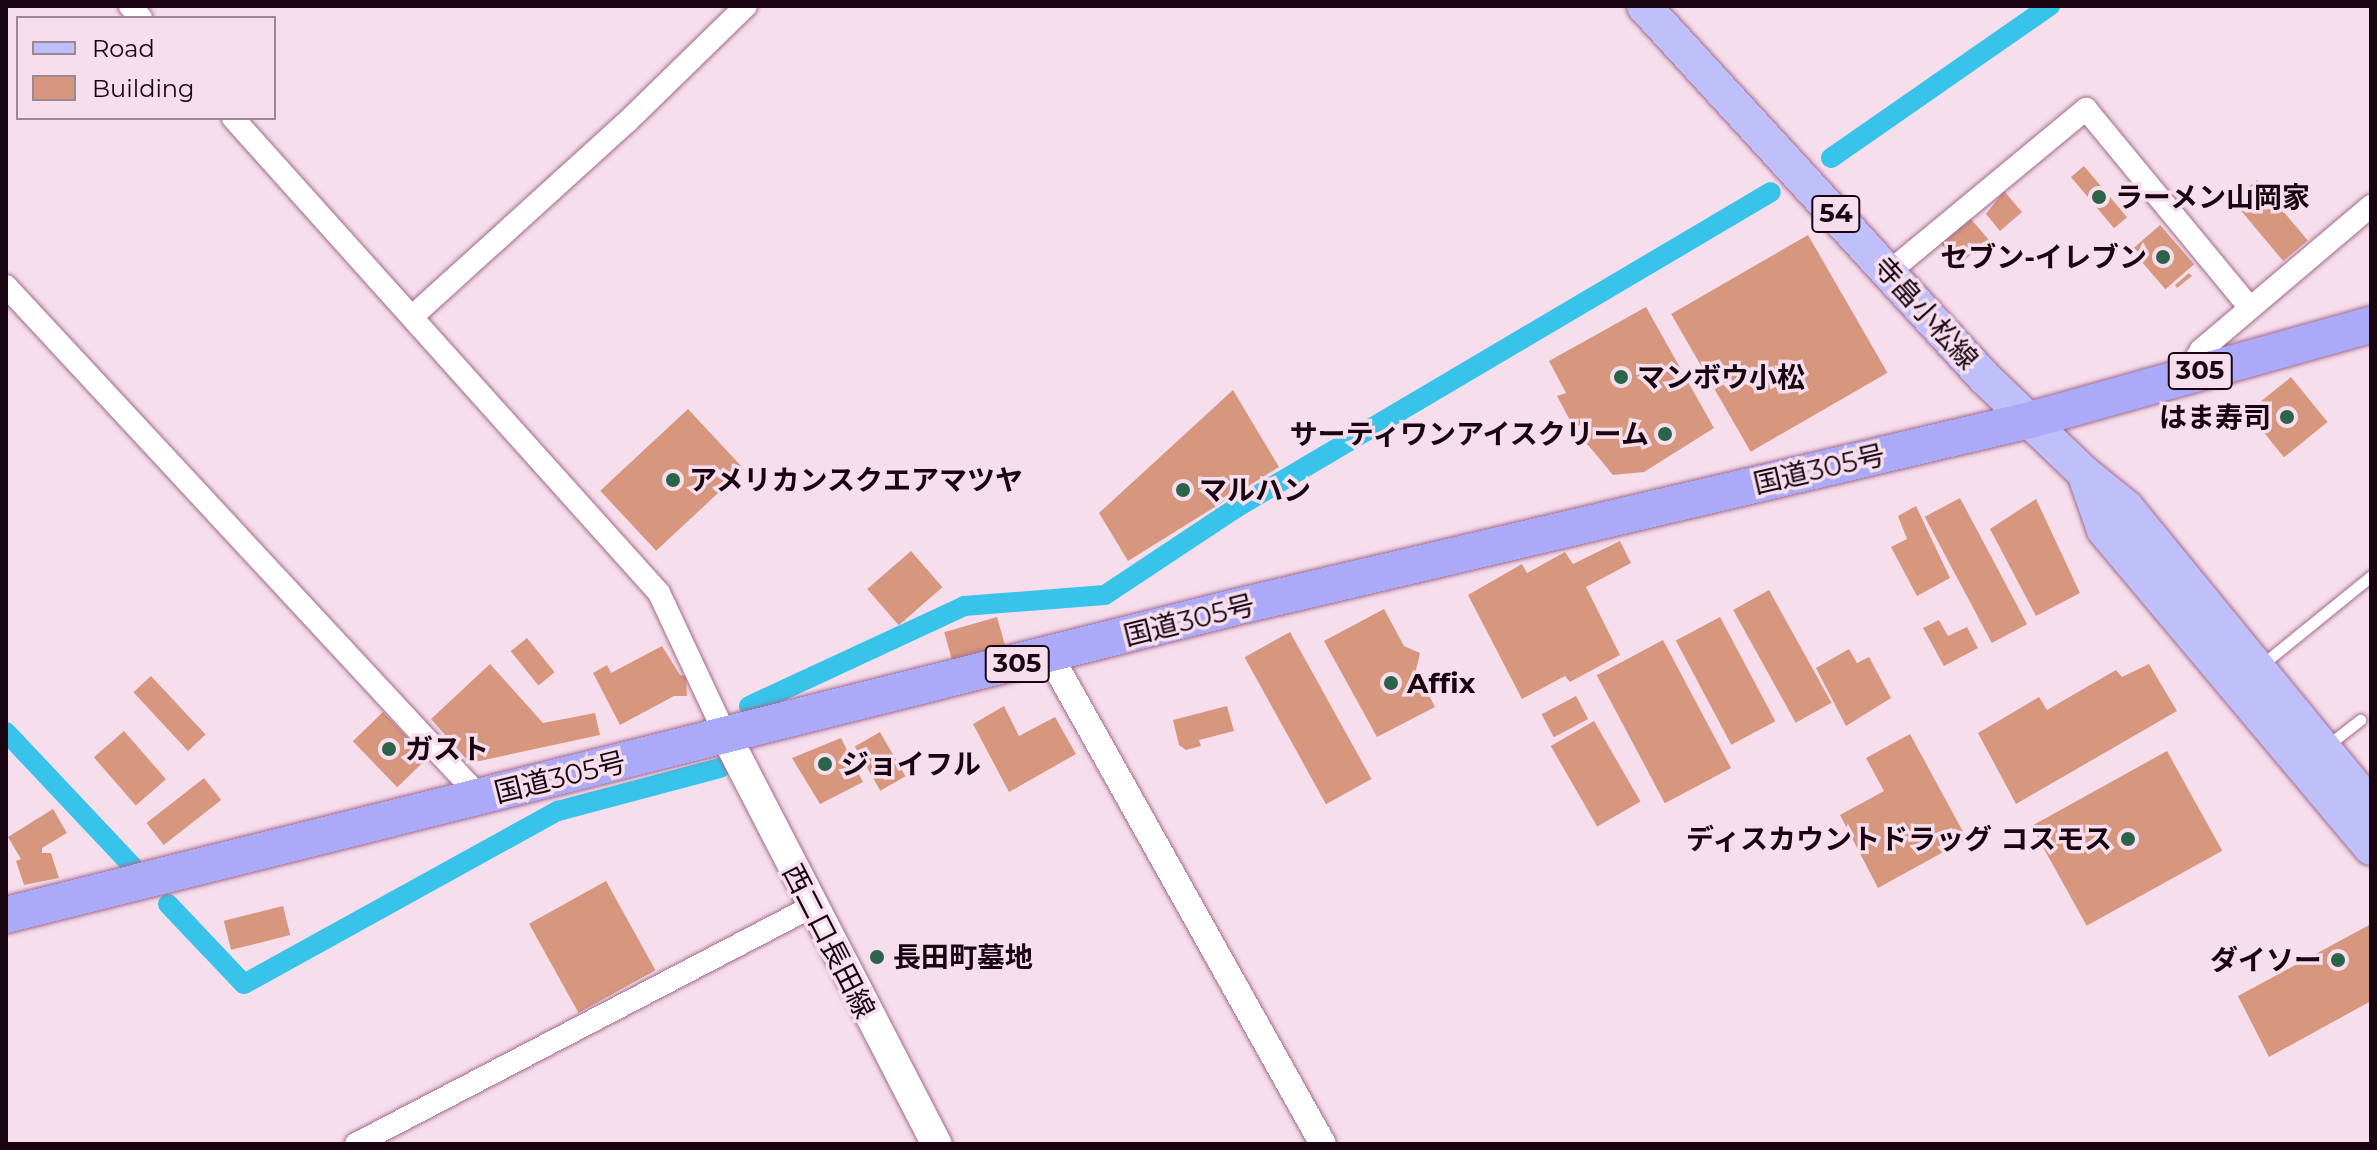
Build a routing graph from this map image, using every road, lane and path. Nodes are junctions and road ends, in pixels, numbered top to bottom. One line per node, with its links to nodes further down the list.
1 (746, 6): 8 (street)
2 (1644, 6): 5 (main road, 寺畠小松線 / 54)
3 (235, 120): 8 (street)
4 (2371, 206): 7 (street)
5 (1889, 272): 7 (street); 11 (main road, 寺畠小松線 / 54)
6 (6, 286): 19 (street)
7 (2249, 307): 10 (street)
8 (414, 315): 17 (street)
9 (2371, 325): 10 (highway, 国道305号 / 305)
10 (2185, 375): 11 (highway, 国道305号 / 305)
11 (2030, 420): 12 (main road, 寺畠小松線 / 54); 14 (highway, 国道305号 / 305)
12 (2084, 473): 15 (main road, 寺畠小松線 / 54); 21 (main road, 寺畠小松線 / 54)
13 (2371, 576): 15 (lane)
14 (1050, 656): 17 (highway, 国道305号 / 305); 26 (street)
15 (2259, 667): 18 (main road, 寺畠小松線 / 54)
16 (2360, 720): 18 (lane)
17 (726, 736): 19 (highway, 国道305号 / 305); 22 (main road, 西二口長田線)
18 (2324, 748): 20 (main road, 寺畠小松線 / 54)
19 (480, 797): 23 (highway, 国道305号 / 305)
20 (2371, 806)
21 (2371, 848)
22 (811, 907): 24 (street); 25 (main road, 西二口長田線)
23 (6, 915)
24 (356, 1144)
25 (937, 1144)
26 (1323, 1144)

